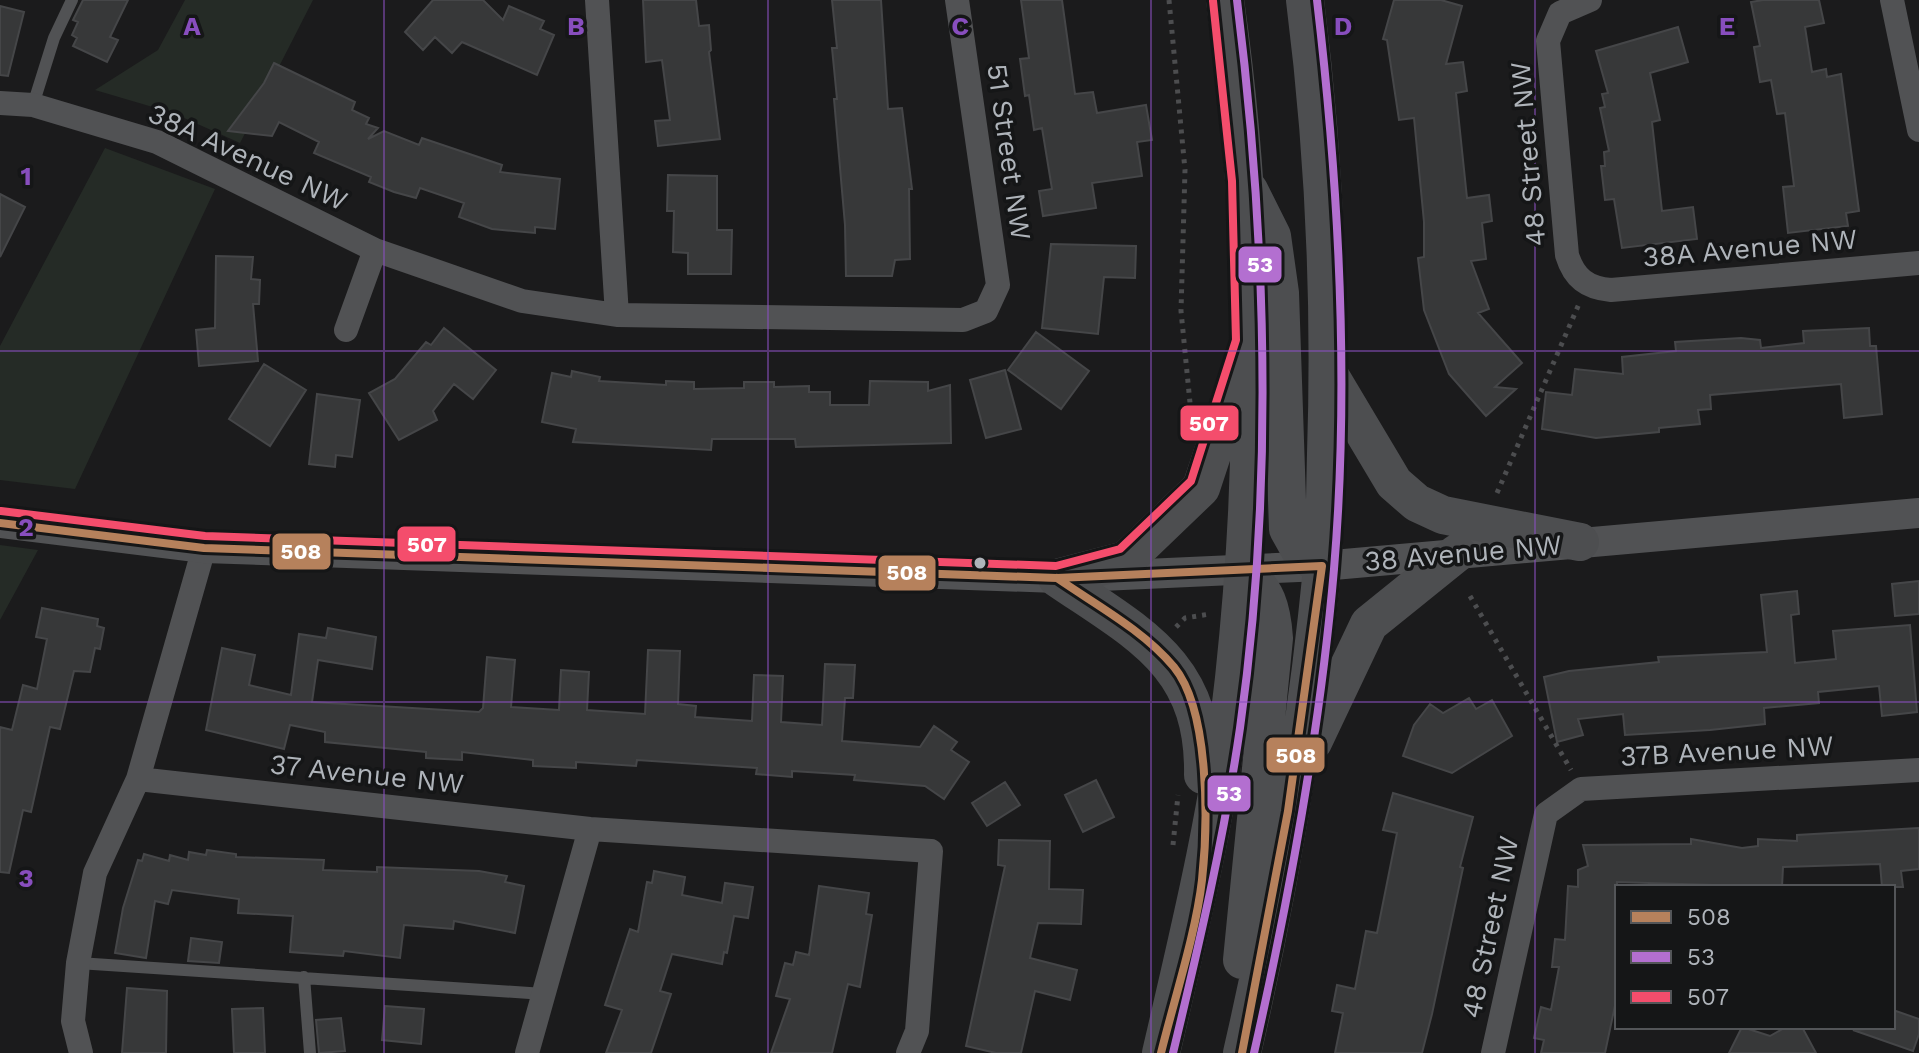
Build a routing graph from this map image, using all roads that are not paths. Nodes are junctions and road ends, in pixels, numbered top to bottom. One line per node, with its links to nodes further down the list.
1 (72, 0): 9 (lane)
2 (597, 0): 16 (street)
3 (957, 0): 15 (street, 51 Street NW)
4 (1225, 0): 11 (main road)
5 (1305, 0): 19 (main road)
6 (1590, 0): 14 (street, 48 Street NW)
7 (1892, 0): 10 (street)
8 (0, 103): 9 (street, 38A Avenue NW)
9 (33, 105): 12 (street, 38A Avenue NW)
10 (1919, 130)
11 (1244, 180): 18 (main road); 25 (main road)
12 (375, 250): 16 (street, 38A Avenue NW); 17 (street)
13 (1919, 263): 14 (street, 38A Avenue NW)
14 (1587, 285)
15 (986, 311): 16 (street, 38A Avenue NW)
16 (617, 315)
17 (346, 330)
18 (1248, 342): 26 (main road); 27 (main road)
19 (1329, 374): 22 (main road); 25 (main road)
20 (1919, 513): 22 (street, 38 Avenue NW)
21 (0, 523): 23 (street, 38 Avenue NW)
22 (1580, 542): 24 (street, 38 Avenue NW)
23 (204, 548): 27 (street, 38 Avenue NW); 29 (street)
24 (1457, 553): 25 (street, 38 Avenue NW); 30 (main road)
25 (1322, 566): 26 (street, 38 Avenue NW); 30 (main road)
26 (1243, 572): 27 (street, 38 Avenue NW); 33 (main road); 42 (main road)
27 (1057, 578): 33 (main road)
28 (1919, 770): 31 (street, 37B Avenue NW)
29 (138, 779): 32 (street, 37 Avenue NW); 34 (street)
30 (1295, 785): 42 (main road)
31 (1546, 814): 43 (street, 48 Street NW)
32 (590, 829): 36 (street); 40 (street, 37 Avenue NW)
33 (1202, 881): 41 (main road)
34 (78, 963): 35 (lane); 37 (street)
35 (304, 977): 36 (lane); 38 (lane)
36 (544, 994): 39 (street)
37 (81, 1053)
38 (310, 1053)
39 (527, 1053)
40 (908, 1053)
41 (1161, 1053)
42 (1240, 1053)
43 (1493, 1053)

